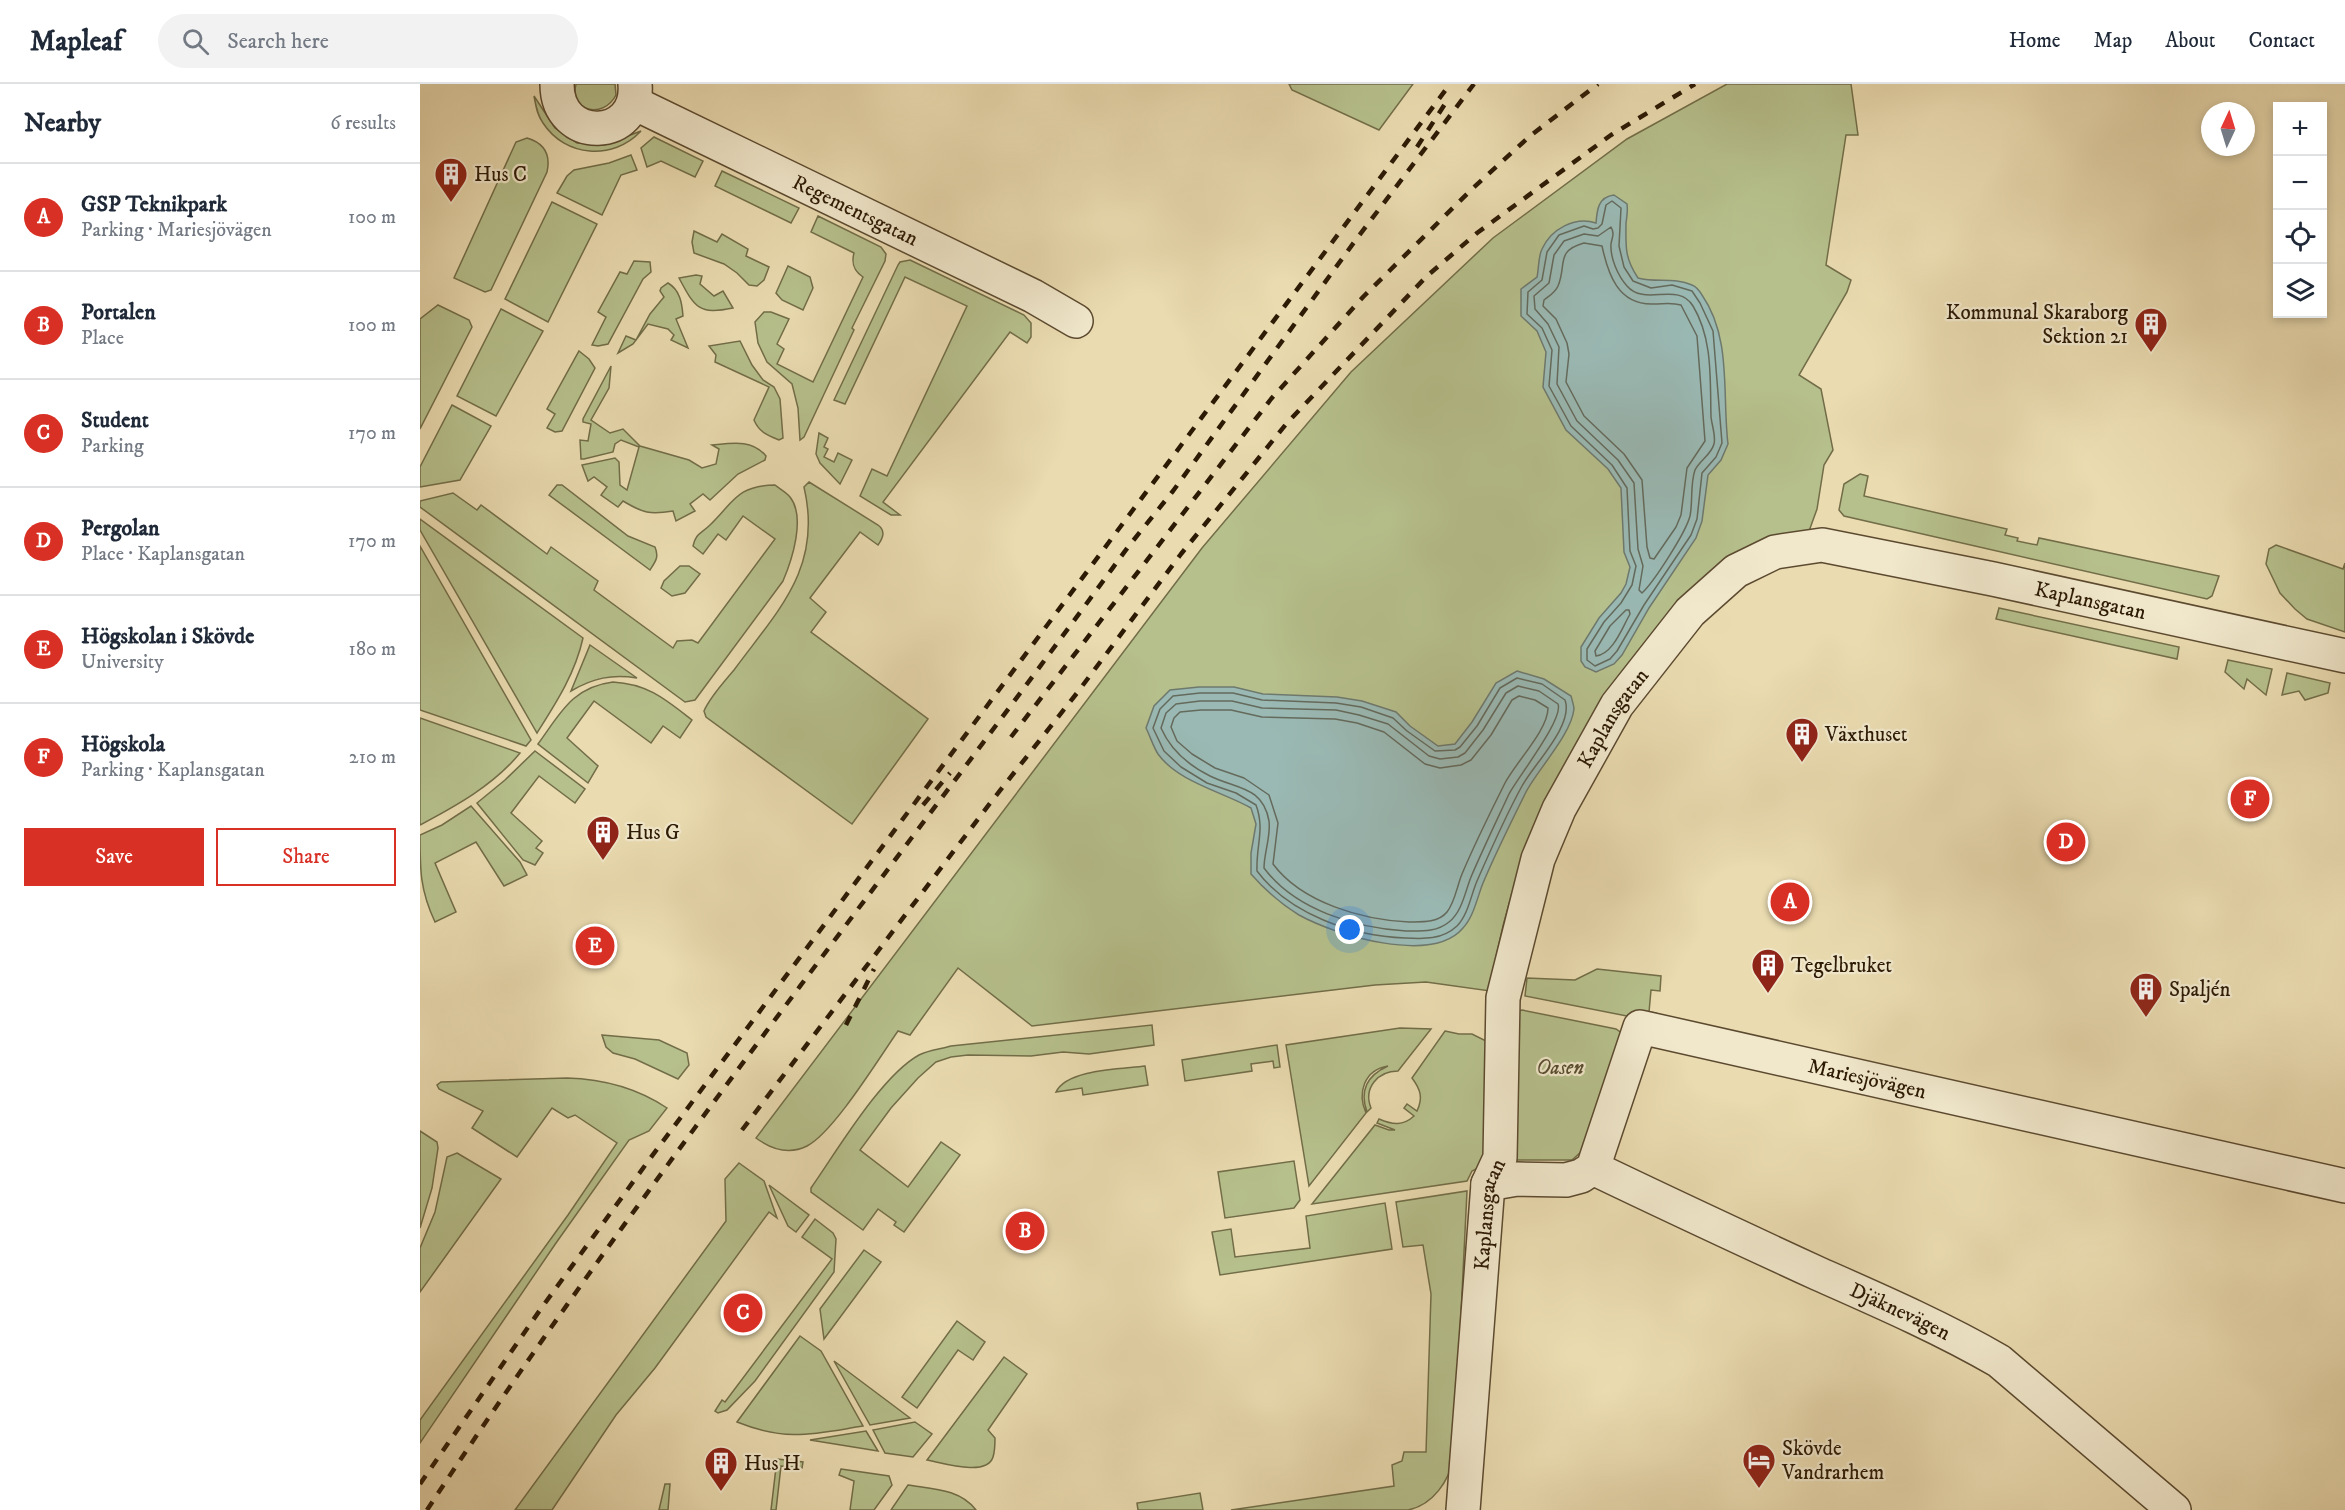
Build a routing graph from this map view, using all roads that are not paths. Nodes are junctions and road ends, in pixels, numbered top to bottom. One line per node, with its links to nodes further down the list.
1 (551, 88): 2 (street)
2 (634, 93): 3 (street, Regementsgatan)
3 (1076, 321)
4 (2345, 656): 6 (street, Kaplansgatan)
5 (1593, 1168): 6 (street); 7 (street, Mariesjövägen); 9 (street, Djäknevägen)
6 (1488, 1184): 8 (street, Kaplansgatan)
7 (2345, 1186)
8 (1463, 1510)
9 (2174, 1510)

